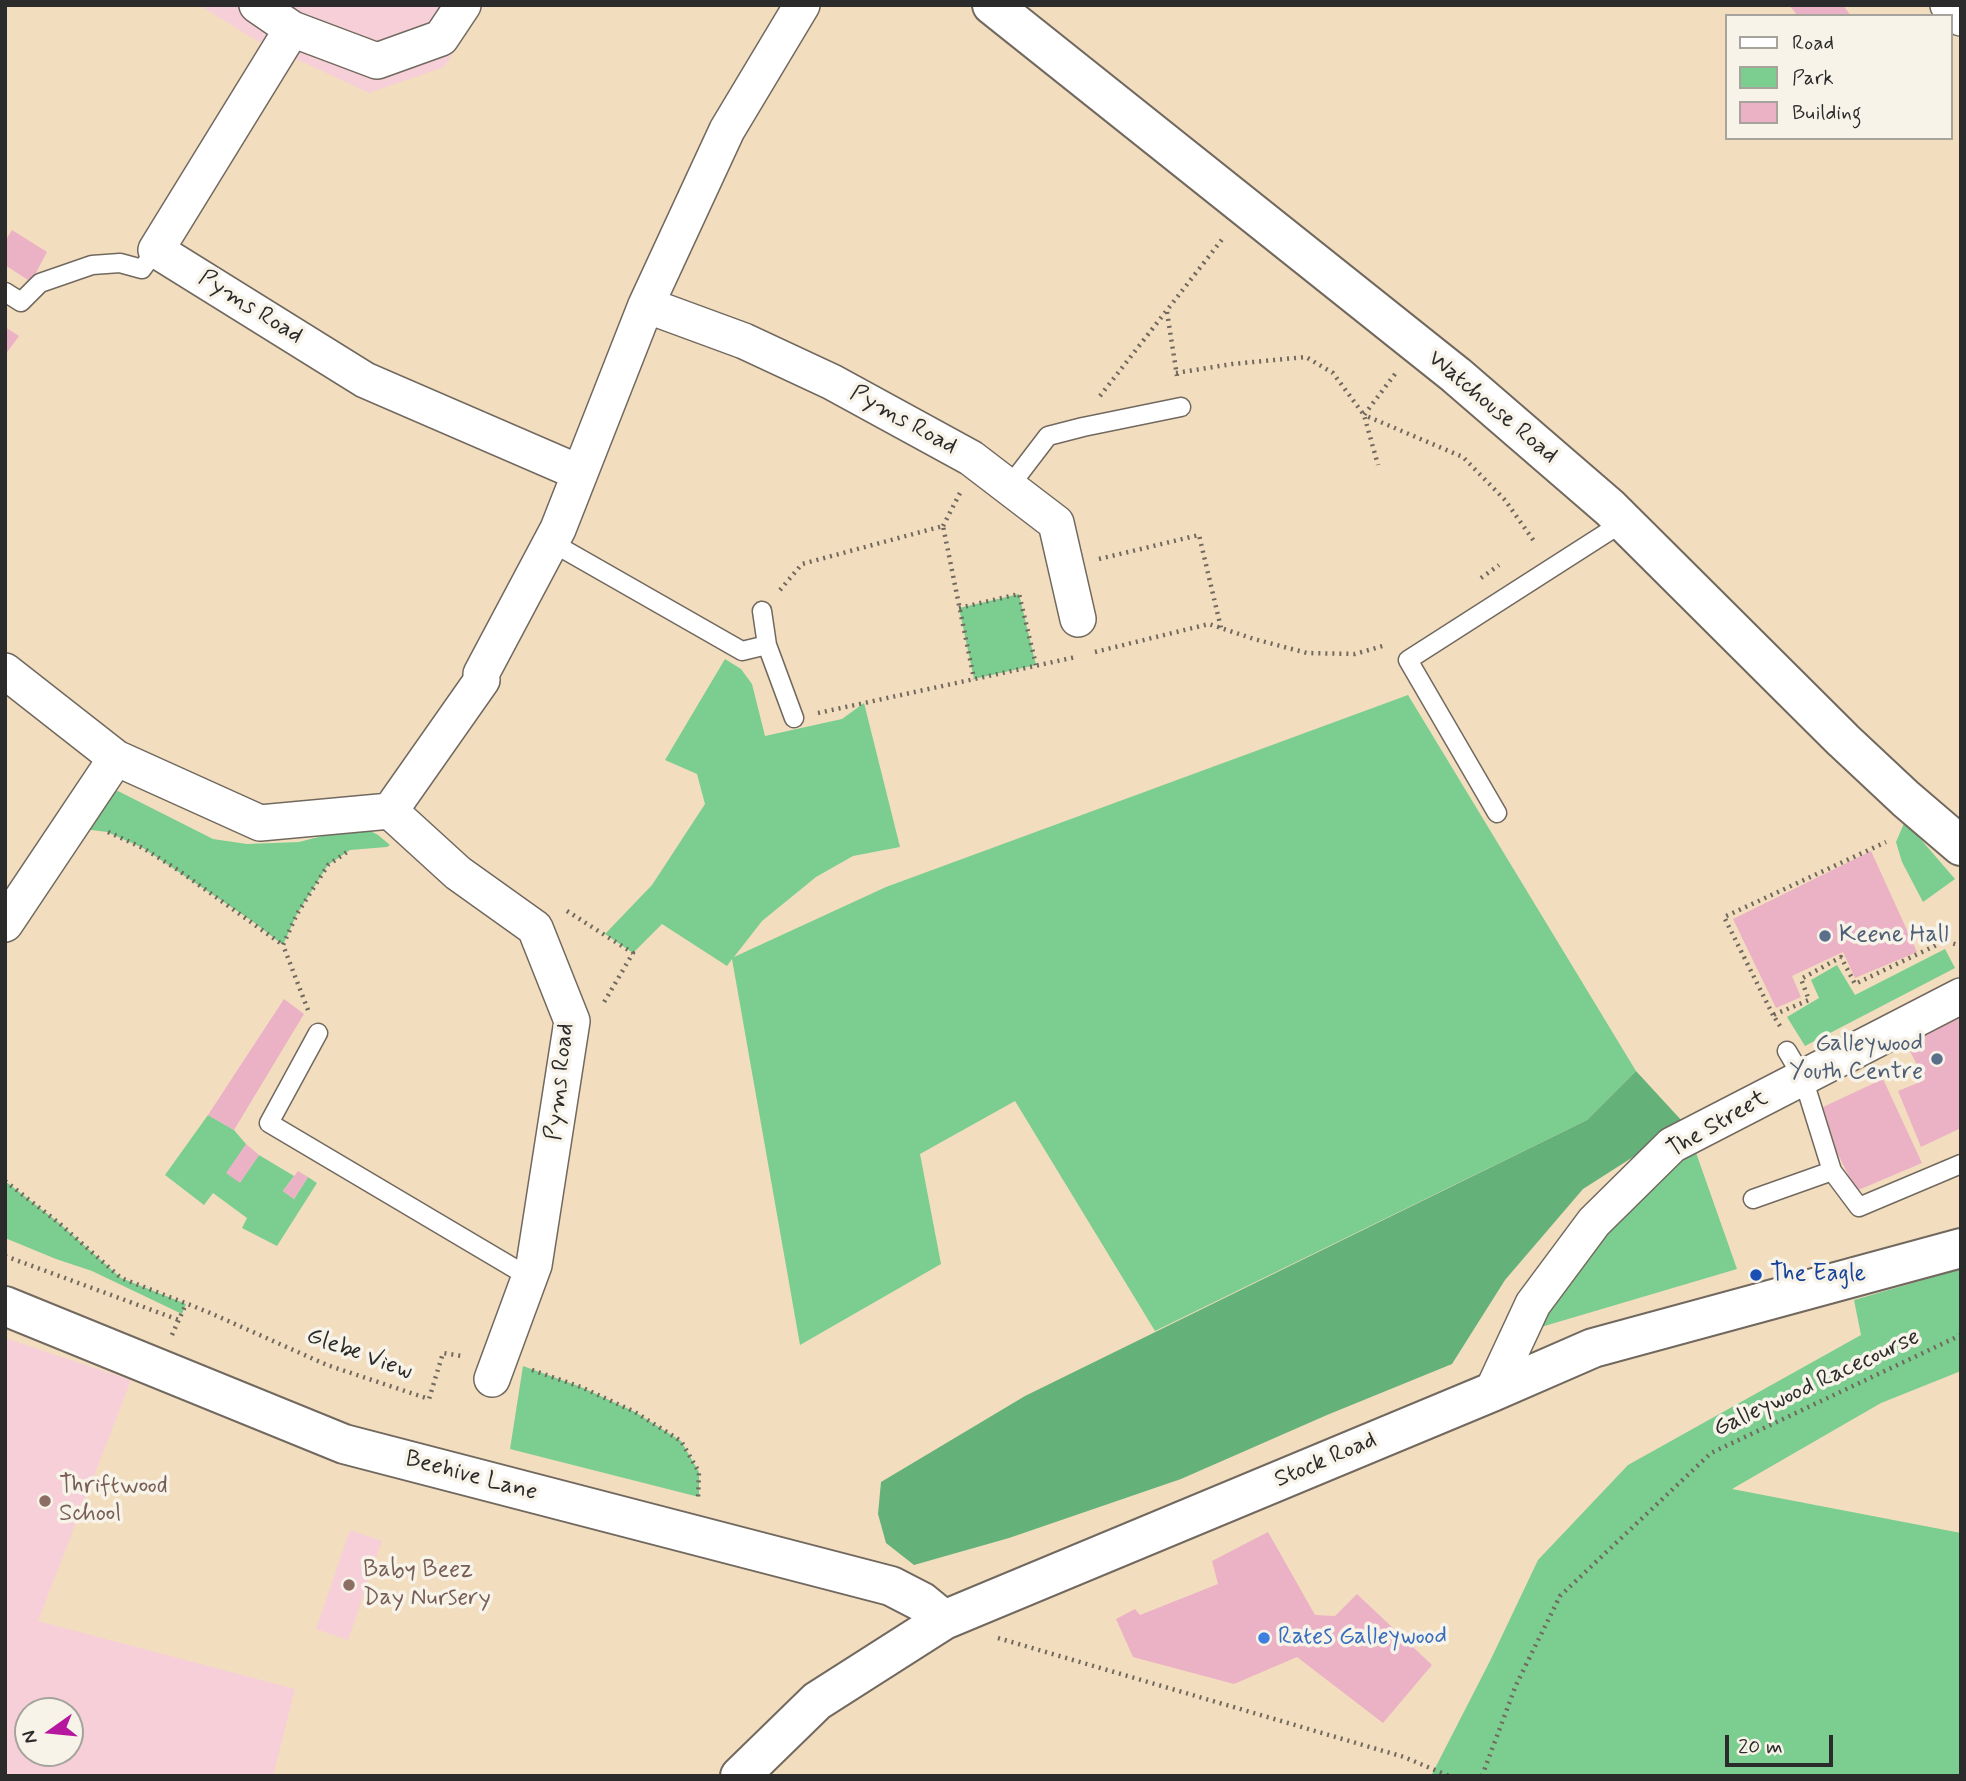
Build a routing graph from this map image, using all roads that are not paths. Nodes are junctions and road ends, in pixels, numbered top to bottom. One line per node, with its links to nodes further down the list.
1 (257, 5): 7 (street)
2 (463, 5): 7 (street)
3 (802, 5): 10 (street)
4 (992, 5): 14 (main road, Watchouse Road)
5 (1948, 5): 6 (street)
6 (1961, 18)
7 (292, 29): 8 (street)
8 (156, 250): 9 (lane); 12 (street, Pyms Road)
9 (5, 292)
10 (646, 304): 12 (street); 13 (street, Pyms Road)
11 (1181, 407): 13 (lane)
12 (580, 473): 15 (street)
13 (1009, 487): 17 (street, Pyms Road)
14 (1625, 521): 23 (lane); 24 (main road, Watchouse Road)
15 (551, 542): 18 (lane); 22 (street)
16 (762, 611): 18 (lane)
17 (1078, 620)
18 (768, 645): 20 (lane)
19 (5, 671): 21 (street)
20 (794, 718)
21 (116, 758): 22 (street); 25 (street)
22 (390, 811): 33 (street, Pyms Road)
23 (1497, 813)
24 (1961, 846)
25 (5, 924)
26 (1961, 996): 28 (street, The Street)
27 (318, 1033): 33 (lane)
28 (1800, 1068): 30 (lane); 36 (street, The Street)
29 (1961, 1164): 30 (lane)
30 (1832, 1171): 31 (lane)
31 (1753, 1199)
32 (1961, 1248): 36 (main road, Stock Road)
33 (529, 1277): 35 (street, Pyms Road)
34 (5, 1306): 37 (main road, Beehive Lane)
35 (495, 1370)
36 (1492, 1392): 37 (main road, Stock Road)
37 (944, 1620): 38 (main road, Stock Road)
38 (740, 1776)

